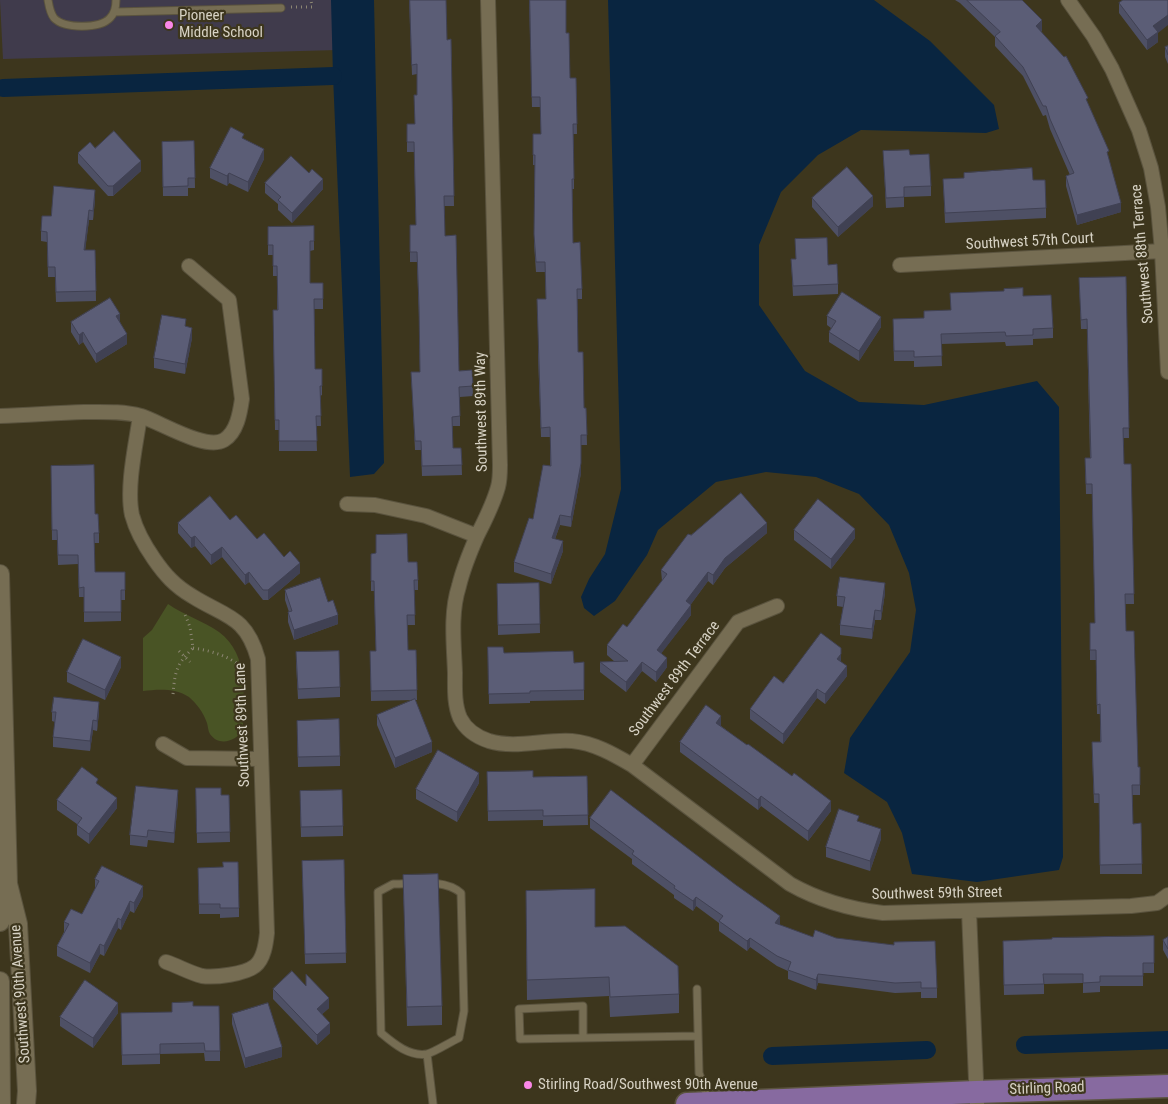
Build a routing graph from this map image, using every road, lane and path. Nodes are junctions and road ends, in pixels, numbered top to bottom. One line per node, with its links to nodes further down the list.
1 (48, 0): 7 (lane)
2 (116, 0): 7 (lane)
3 (312, 0): 6 (path)
4 (488, 0): 15 (street, Southwest 89th Way)
5 (1071, 1): 8 (street, Southwest 88th Terrace)
6 (281, 8): 7 (lane)
7 (114, 12)
8 (1162, 252): 9 (street, Southwest 57th Court); 11 (street, Southwest 88th Terrace)
9 (900, 265)
10 (189, 266): 13 (street)
11 (1168, 372)
12 (0, 416): 13 (street)
13 (140, 416): 26 (street, Southwest 89th Lane)
14 (348, 504): 15 (street)
15 (477, 536): 27 (street, Southwest 89th Way)
16 (0, 574): 28 (street, Southwest 90th Avenue)
17 (777, 606): 27 (street, Southwest 89th Terrace)
18 (184, 612): 19 (path)
19 (193, 648): 21 (path); 23 (path)
20 (179, 651): 21 (path)
21 (184, 656): 22 (path); 24 (path)
22 (190, 662)
23 (243, 668)
24 (174, 694)
25 (163, 744): 26 (street)
26 (260, 759): 32 (street, Southwest 89th Lane)
27 (632, 765): 30 (street, Southwest 59th Street)
28 (8, 884): 31 (street, Southwest 90th Avenue); 41 (street, Southwest 90th Avenue)
29 (1167, 896): 30 (street, Southwest 59th Street)
30 (969, 910): 39 (street)
31 (0, 922)
32 (166, 962)
33 (0, 981): 40 (street, Southwest 90th Avenue)
34 (697, 989): 35 (lane)
35 (698, 1036): 36 (lane); 44 (lane)
36 (583, 1038): 36 (lane)
37 (427, 1054): 37 (lane); 42 (lane)
38 (1168, 1086): 39 (main road, Stirling Road)
39 (976, 1098): 44 (main road, Stirling Road)
40 (1, 1104)
41 (26, 1104)
42 (433, 1104)
43 (687, 1104): 44 (main road, Stirling Road)
44 (709, 1104)

